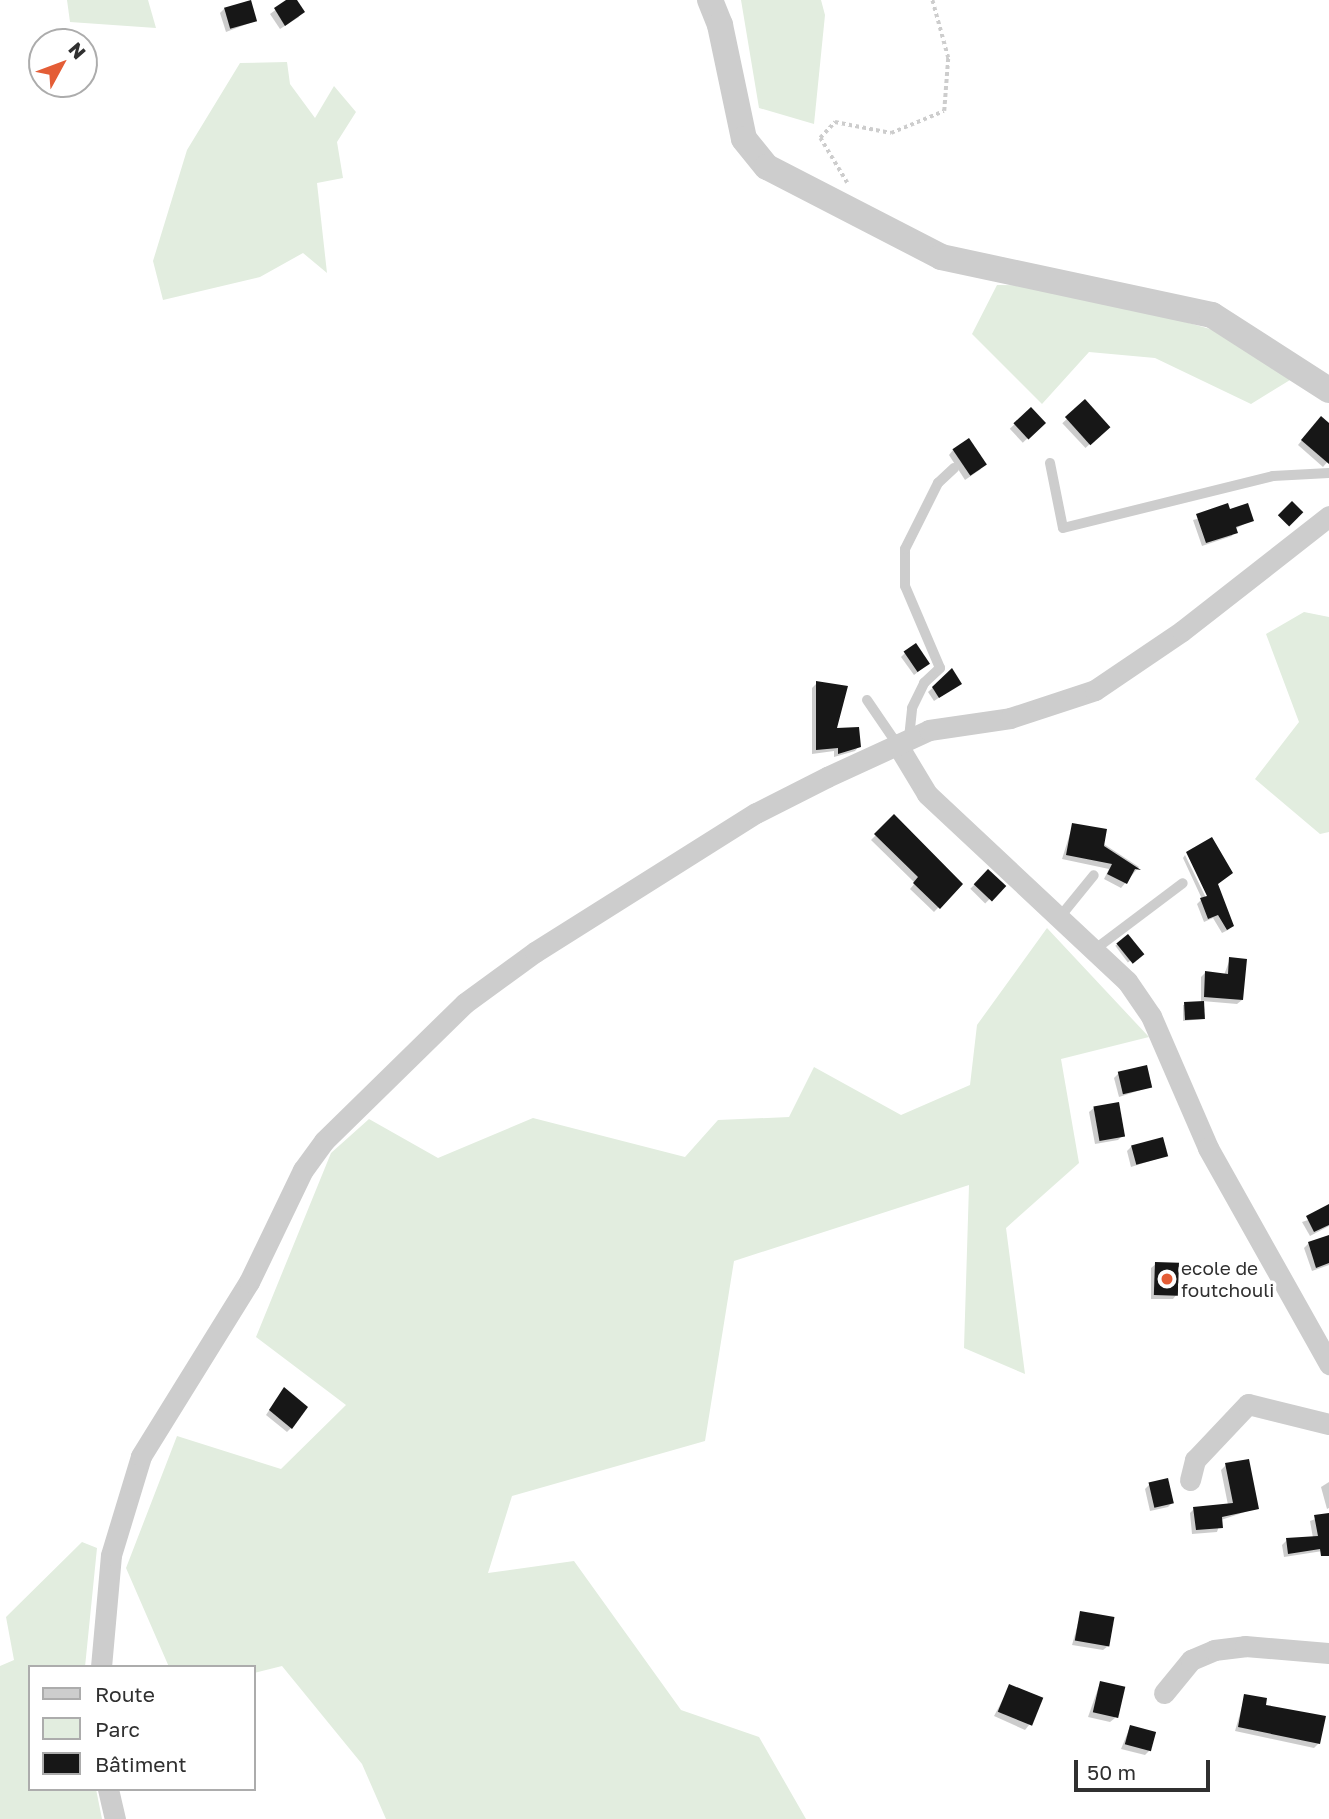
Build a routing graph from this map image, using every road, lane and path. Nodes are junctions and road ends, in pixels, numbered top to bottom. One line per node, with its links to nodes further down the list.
1 (710, 0): 3 (street)
2 (932, 0): 3 (path)
3 (866, 215): 4 (street)
4 (1329, 390)
5 (1050, 463): 7 (lane)
6 (954, 468): 10 (lane)
7 (1329, 473)
8 (1329, 516): 10 (street)
9 (867, 700): 10 (lane)
10 (903, 741): 13 (street); 19 (street)
11 (1094, 875): 13 (lane)
12 (1183, 883): 14 (lane)
13 (1059, 918): 14 (street)
14 (1094, 950): 15 (street)
15 (1329, 1363)
16 (1329, 1424): 17 (street)
17 (1190, 1480)
18 (1329, 1653): 20 (street)
19 (101, 1665)
20 (1164, 1693)
21 (108, 1791): 22 (street)
22 (115, 1819)

